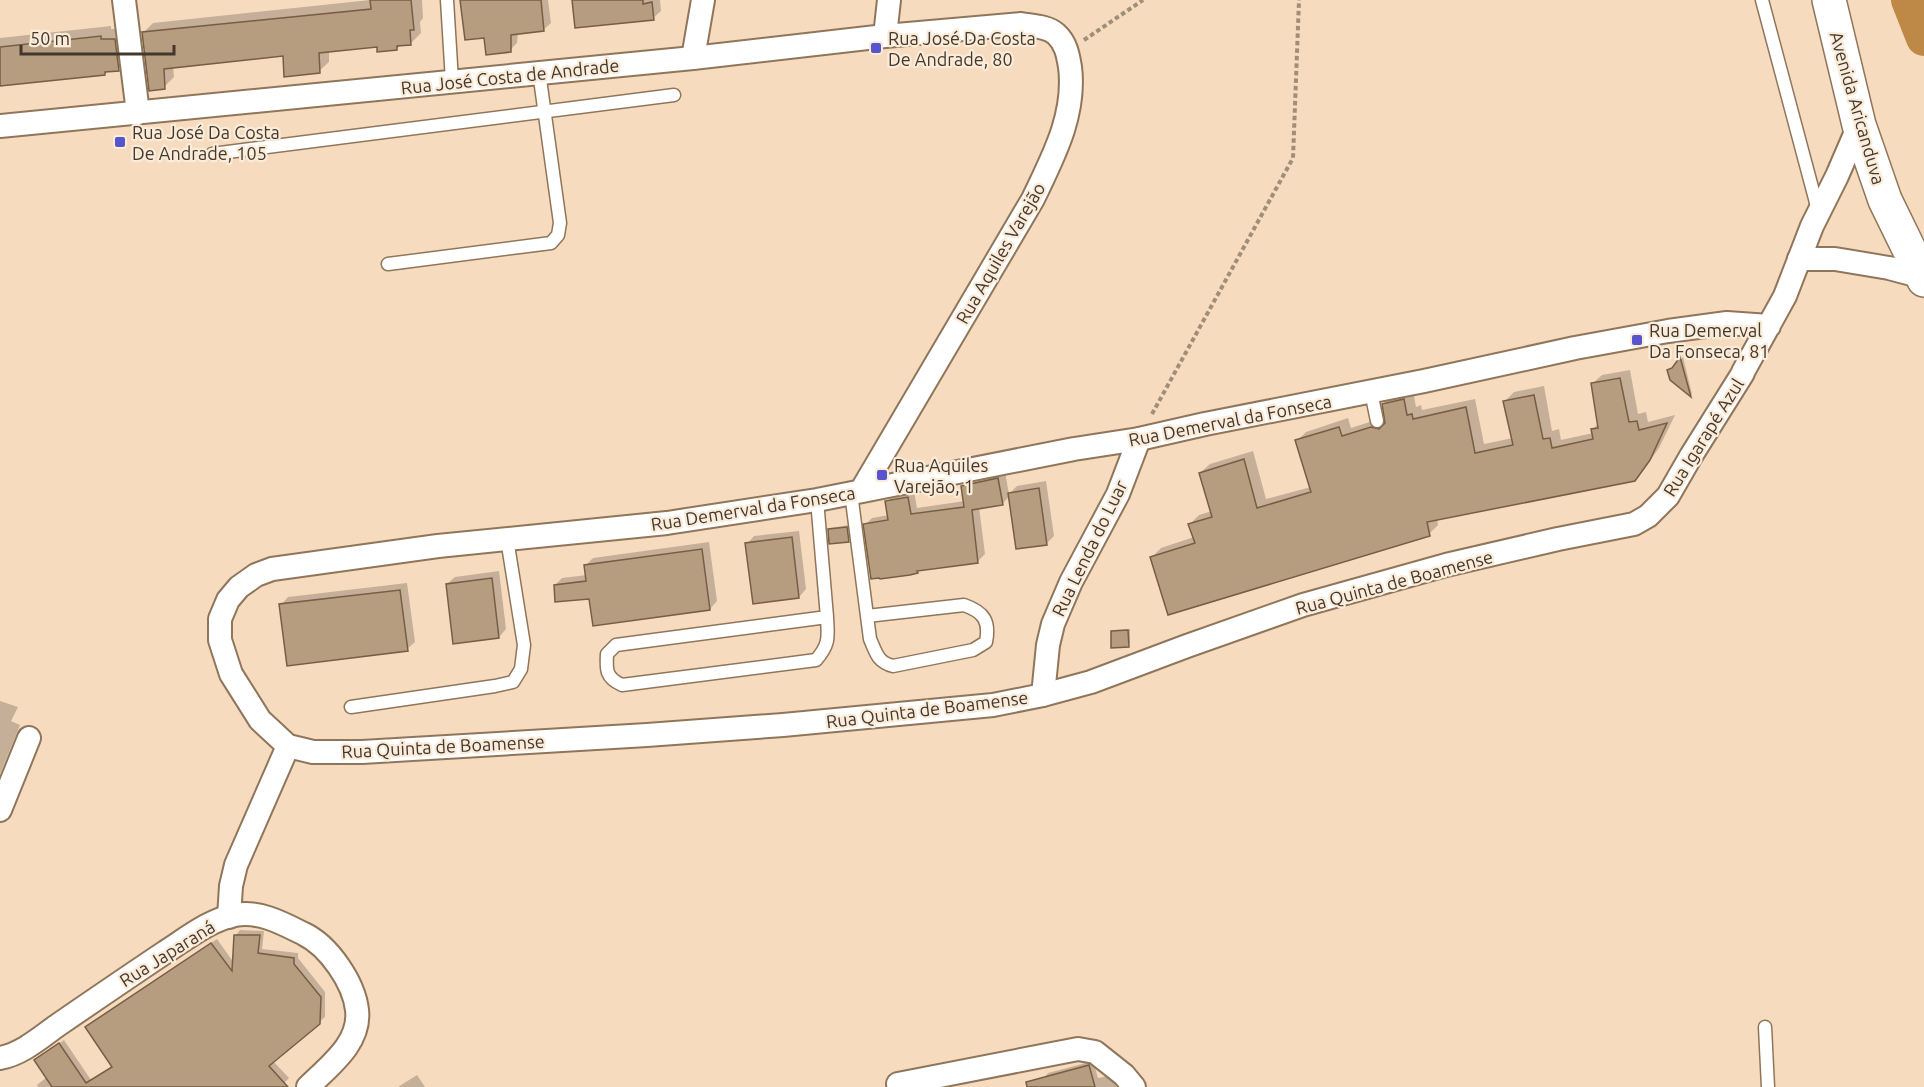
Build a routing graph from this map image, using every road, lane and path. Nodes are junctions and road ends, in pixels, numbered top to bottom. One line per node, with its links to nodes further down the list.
1 (124, 0): 16 (street)
2 (447, 0): 13 (lane)
3 (703, 0): 11 (street)
4 (889, 0): 9 (street)
5 (1143, 0): 10 (path)
6 (1299, 0): 27 (path)
7 (1762, 0): 20 (lane)
8 (1829, 0): 17 (highway, Avenida Aricanduva)
9 (885, 36): 10 (street, Rua José Costa de Andrade); 11 (street, Rua José Costa de Andrade)
10 (1067, 51): 28 (street, Rua Aquiles Varejão)
11 (693, 58): 12 (street, Rua José Costa de Andrade)
12 (539, 72): 13 (street, Rua José Costa de Andrade); 15 (lane)
13 (452, 81): 16 (street, Rua José Costa de Andrade)
14 (674, 94): 15 (lane)
15 (544, 112): 19 (lane); 22 (lane)
16 (138, 113): 18 (street, Rua José Costa de Andrade)
17 (1859, 125): 20 (street, Rua Igarapé Azul); 23 (highway, Avenida Aricanduva)
18 (0, 126)
19 (212, 154)
20 (1819, 212): 21 (street, Rua Igarapé Azul)
21 (1799, 259): 23 (street); 24 (street, Rua Igarapé Azul)
22 (388, 264)
23 (1923, 279)
24 (1769, 326): 25 (street, Rua Demerval da Fonseca); 30 (street, Rua Igarapé Azul)
25 (1371, 392): 26 (lane); 27 (street, Rua Demerval da Fonseca)
26 (1377, 421)
27 (1139, 439): 28 (street, Rua Demerval da Fonseca); 34 (street, Rua Lenda do Luar)
28 (856, 492): 29 (street, Rua Demerval da Fonseca); 32 (lane)
29 (817, 500): 31 (street, Rua Demerval da Fonseca); 33 (lane)
30 (1648, 516): 34 (street, Rua Quinta de Boamense)
31 (507, 539): 35 (lane); 37 (street, Rua Demerval da Fonseca)
32 (867, 616): 32 (lane)
33 (827, 617): 33 (lane)
34 (1043, 695): 37 (street, Rua Quinta de Boamense)
35 (351, 707)
36 (29, 738): 38 (street)
37 (288, 746): 39 (street)
38 (0, 810)
39 (229, 917): 41 (street, Rua Japaraná); 43 (street, Rua Japaraná)
40 (1765, 1027): 45 (lane)
41 (0, 1058)
42 (898, 1084): 44 (street)
43 (308, 1087)
44 (1134, 1087)
45 (1768, 1087)

